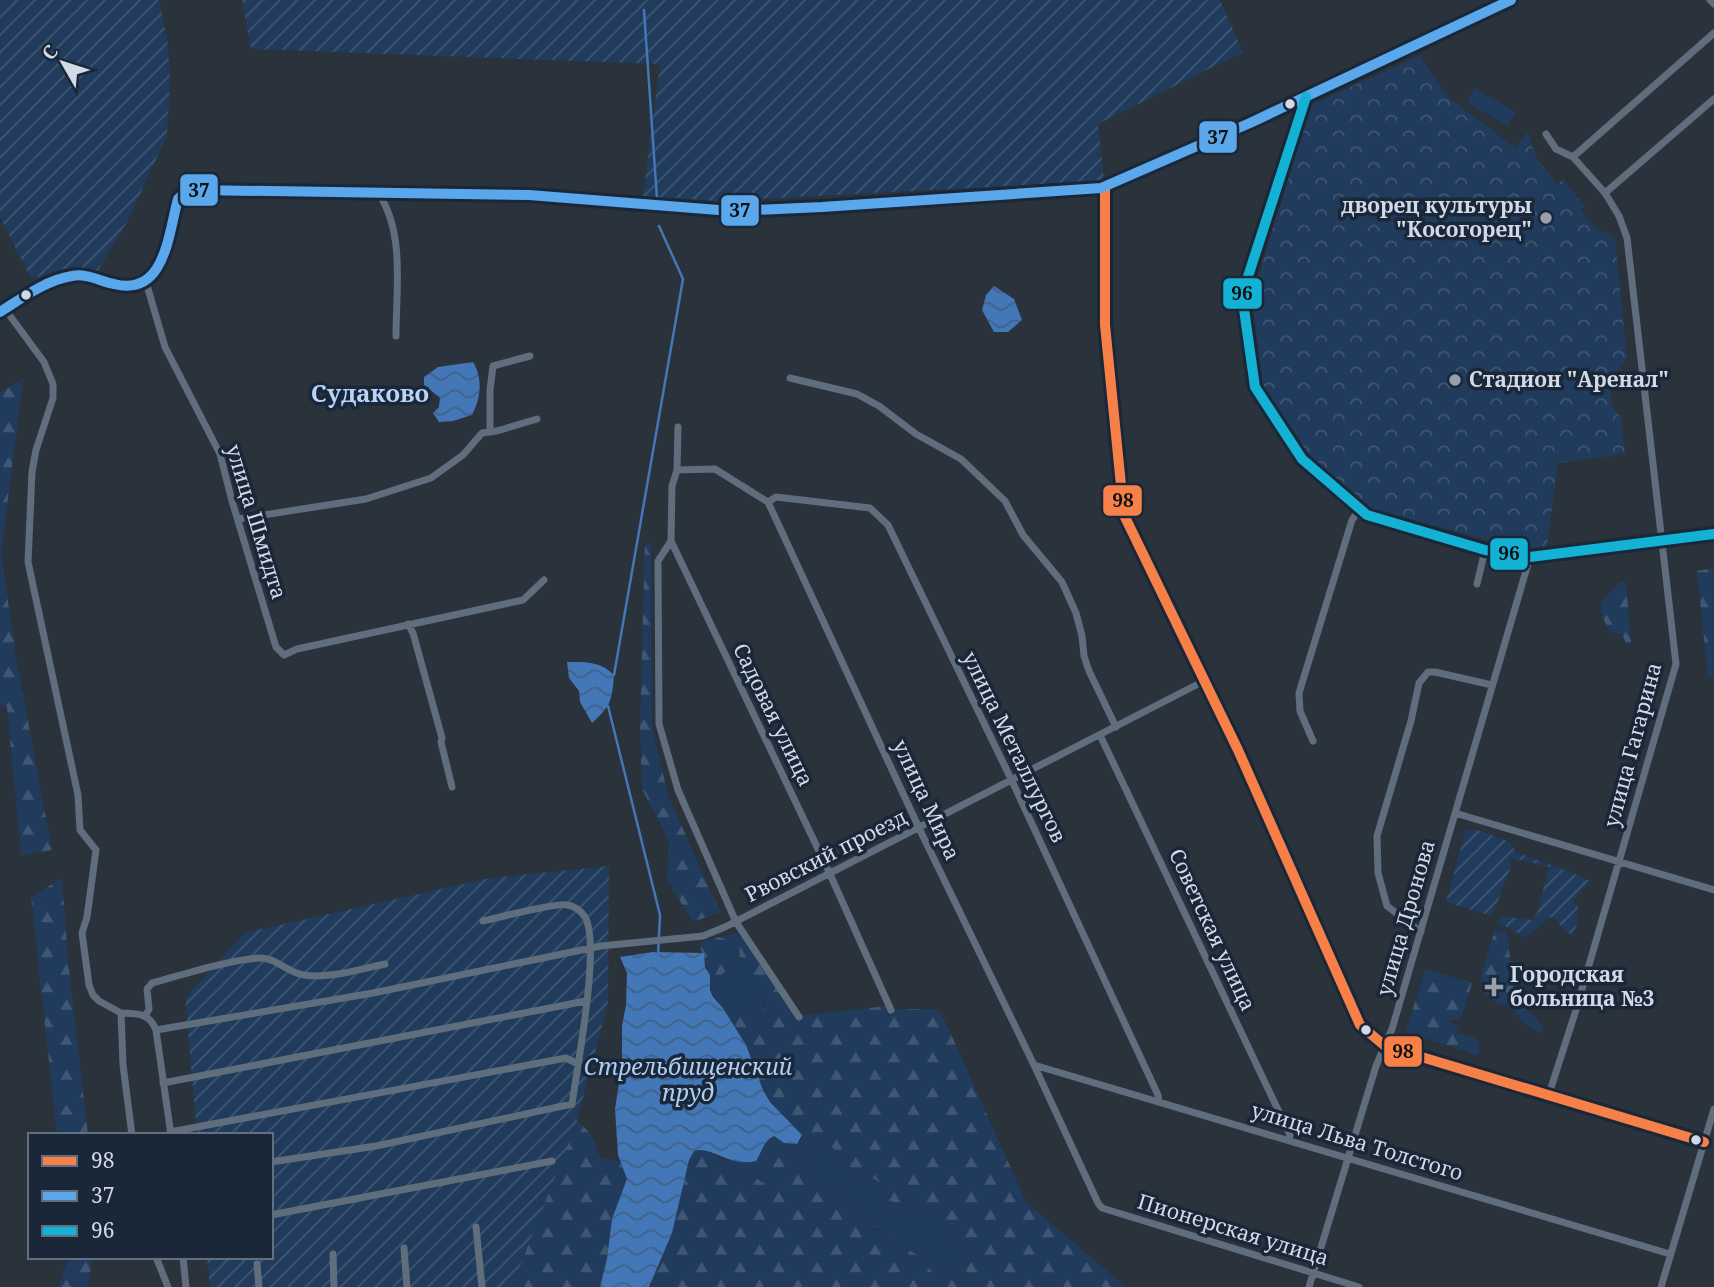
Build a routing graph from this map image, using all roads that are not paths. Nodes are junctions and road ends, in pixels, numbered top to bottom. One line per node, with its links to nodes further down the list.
1 (1511, 0): 5 (street)
2 (1710, 0): 3 (street)
3 (1714, 4)
4 (1714, 33): 8 (street)
5 (1306, 97): 9 (street); 22 (street)
6 (1714, 99): 10 (street)
7 (1546, 134): 8 (street, улица Гагарина)
8 (1573, 157): 10 (street, улица Гагарина)
9 (1105, 187): 11 (street); 32 (street)
10 (1605, 193): 25 (street, улица Гагарина)
11 (379, 194): 12 (street); 14 (street)
12 (146, 282): 13 (street); 23 (street, улица Шмидта)
13 (2, 310): 51 (street)
14 (396, 337)
15 (530, 356): 19 (street)
16 (790, 378): 34 (street)
17 (537, 419): 19 (street)
18 (678, 427): 20 (street, Садовая улица)
19 (490, 431): 23 (street)
20 (677, 470): 21 (street); 26 (street, Садовая улица)
21 (768, 502): 37 (street, улица Металлургов); 40 (street, улица Мира)
22 (1359, 510): 27 (street); 36 (street)
23 (237, 519): 31 (street, улица Шмидта)
24 (1714, 534): 25 (street)
25 (1661, 540): 28 (street); 41 (street, улица Гагарина)
26 (671, 541): 42 (street, Садовая улица); 45 (street)
27 (1485, 550): 28 (street); 30 (street)
28 (1530, 557): 33 (street, улица Дронова)
29 (544, 580): 31 (street)
30 (1477, 584)
31 (408, 624): 38 (street)
32 (1204, 681): 34 (street, Рвовский проезд); 55 (street)
33 (1492, 685): 39 (street, улица Дронова); 46 (street)
34 (1116, 727): 35 (street, Рвовский проезд)
35 (1100, 735): 37 (street, Рвовский проезд); 64 (street, Советская улица)
36 (1312, 741)
37 (1012, 781): 40 (street, Рвовский проезд); 60 (street, улица Металлургов)
38 (452, 787)
39 (1455, 813): 41 (street); 46 (street, улица Дронова)
40 (919, 828): 42 (street, Рвовский проезд); 57 (street, улица Мира)
41 (1619, 862): 43 (street); 59 (street, улица Гагарина)
42 (829, 872): 45 (street, Рвовский проезд); 50 (street, Садовая улица)
43 (1714, 890)
44 (483, 921): 47 (street)
45 (736, 922): 47 (street, Рвовский проезд); 53 (street)
46 (1420, 932): 55 (street, улица Дронова)
47 (590, 948): 49 (street); 54 (street, Рвовский проезд)
48 (385, 964): 52 (street)
49 (586, 1001): 56 (street); 58 (street)
50 (891, 1010)
51 (121, 1013): 52 (street); 62 (street)
52 (146, 1015): 54 (street)
53 (799, 1017)
54 (156, 1030): 58 (street)
55 (1385, 1046): 59 (street); 66 (street, улица Дронова)
56 (578, 1064): 63 (street); 68 (street)
57 (1034, 1065): 60 (street, улица Льва Толстого); 69 (street, улица Мира)
58 (163, 1083): 63 (street)
59 (1549, 1094): 65 (street)
60 (1159, 1102): 64 (street, улица Льва Толстого)
61 (1714, 1109): 65 (street)
62 (132, 1133)
63 (171, 1133)
64 (1289, 1140): 66 (street, улица Льва Толстого)
65 (1704, 1142): 74 (street)
66 (1348, 1158): 74 (street, улица Льва Толстого); 78 (street, улица Дронова)
67 (552, 1161): 70 (street)
68 (273, 1162)
69 (1098, 1203): 78 (street, Пионерская улица)
70 (273, 1215)
71 (476, 1227): 84 (street)
72 (404, 1248): 83 (street)
73 (333, 1254): 82 (street)
74 (1670, 1254): 87 (street)
75 (157, 1259): 79 (street)
76 (183, 1259): 80 (street)
77 (257, 1264): 81 (street)
78 (1314, 1272): 85 (street, улица Дронова); 86 (street, Пионерская улица)
79 (167, 1287)
80 (186, 1287)
81 (259, 1287)
82 (334, 1287)
83 (407, 1287)
84 (482, 1287)
85 (1309, 1287)
86 (1359, 1287)
87 (1661, 1287)

